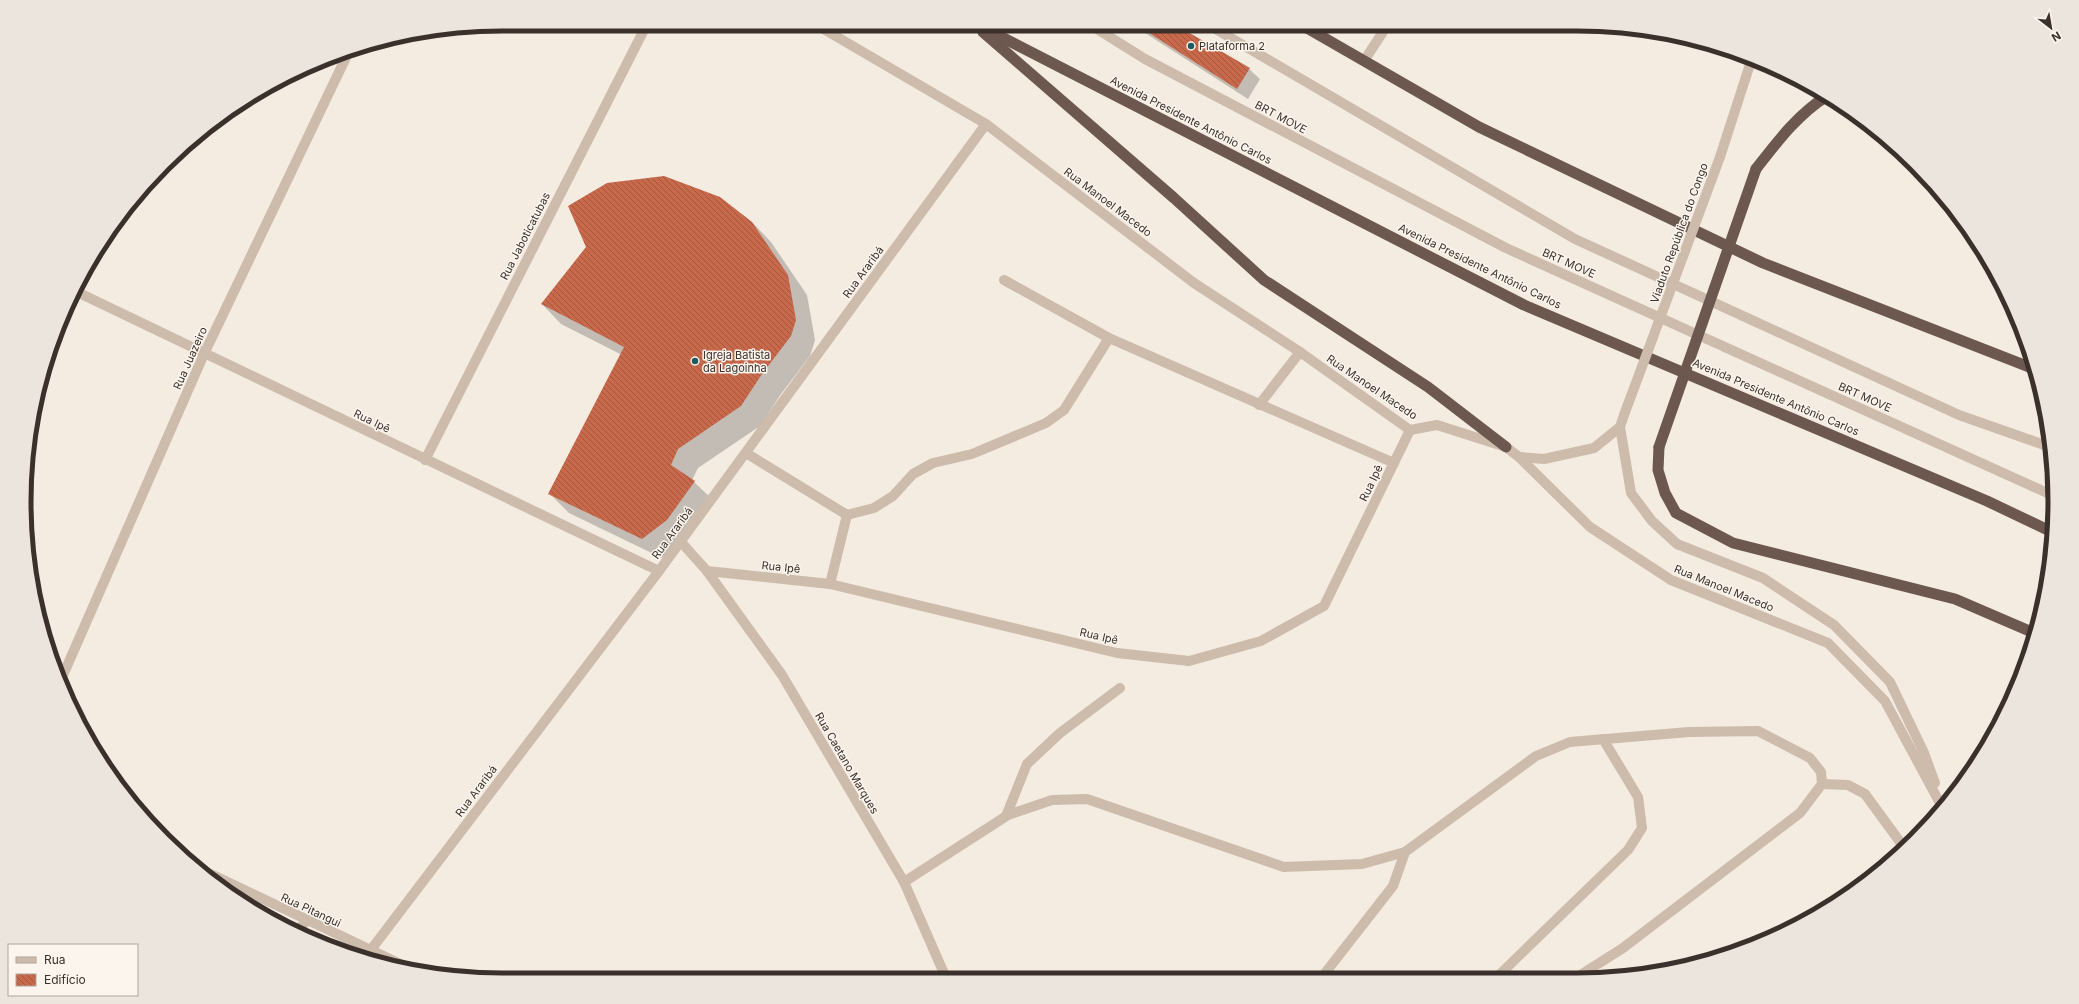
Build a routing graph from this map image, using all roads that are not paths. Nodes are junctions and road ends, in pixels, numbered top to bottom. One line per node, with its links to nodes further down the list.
1 (643, 31): 28 (street, Rua Jaboticatubas)
2 (827, 31): 13 (street, Rua Manoel Macedo)
3 (981, 31): 25 (highway)
4 (990, 31): 32 (highway, Avenida Presidente Antônio Carlos)
5 (1100, 31): 30 (street, BRT MOVE)
6 (1219, 31): 24 (street, BRT MOVE)
7 (1312, 31): 10 (highway)
8 (1383, 31): 10 (street)
9 (346, 58): 18 (street, Rua Juazeiro)
10 (1364, 61): 19 (highway)
11 (1750, 64): 21 (street, Viaduto República do Congo, bridge)
12 (1822, 100): 37 (highway, bridge)
13 (986, 124): 17 (street, Rua Manoel Macedo); 26 (street, Rua Araribá)
14 (1004, 280): 16 (street)
15 (80, 294): 18 (street, Rua Ipê)
16 (1109, 338): 20 (street); 31 (street)
17 (1300, 352): 20 (street); 23 (street, Rua Manoel Macedo)
18 (204, 354): 28 (street, Rua Ipê); 38 (street, Rua Juazeiro)
19 (2028, 367)
20 (1259, 405): 29 (street)
21 (1624, 414): 22 (street, Rua Manoel Macedo)
22 (1620, 427): 27 (street); 42 (street, Rua Manoel Macedo)
23 (1410, 430): 25 (street, Rua Manoel Macedo); 29 (street, Rua Ipê)
24 (2045, 446)
25 (1506, 447): 27 (street, Rua Manoel Macedo)
26 (746, 453): 31 (street); 33 (street, Rua Araribá)
27 (1519, 457): 43 (street, Rua Manoel Macedo)
28 (425, 460): 34 (street, Rua Ipê)
29 (1394, 462): 36 (street, Rua Ipê)
30 (2048, 493)
31 (847, 515): 36 (street)
32 (2047, 530)
33 (681, 542): 34 (street, Rua Araribá); 35 (street)
34 (659, 571): 52 (street, Rua Araribá)
35 (707, 571): 36 (street, Rua Ipê); 48 (street, Rua Caetano Marques)
36 (830, 584)
37 (2030, 631)
38 (64, 673)
39 (1120, 688): 44 (street)
40 (1603, 739): 41 (street); 46 (street); 55 (street)
41 (1822, 784): 45 (street); 56 (street)
42 (1941, 801)
43 (1941, 802)
44 (1006, 816): 46 (street); 48 (street)
45 (1901, 843)
46 (1405, 852): 54 (street)
47 (216, 877): 49 (street, Rua Pitangui)
48 (904, 882): 53 (street, Rua Caetano Marques)
49 (306, 921): 50 (street); 51 (street, Rua Pitangui)
50 (301, 927)
51 (370, 954)
52 (372, 955)
53 (944, 973)
54 (1325, 973)
55 (1501, 973)
56 (1584, 973)

